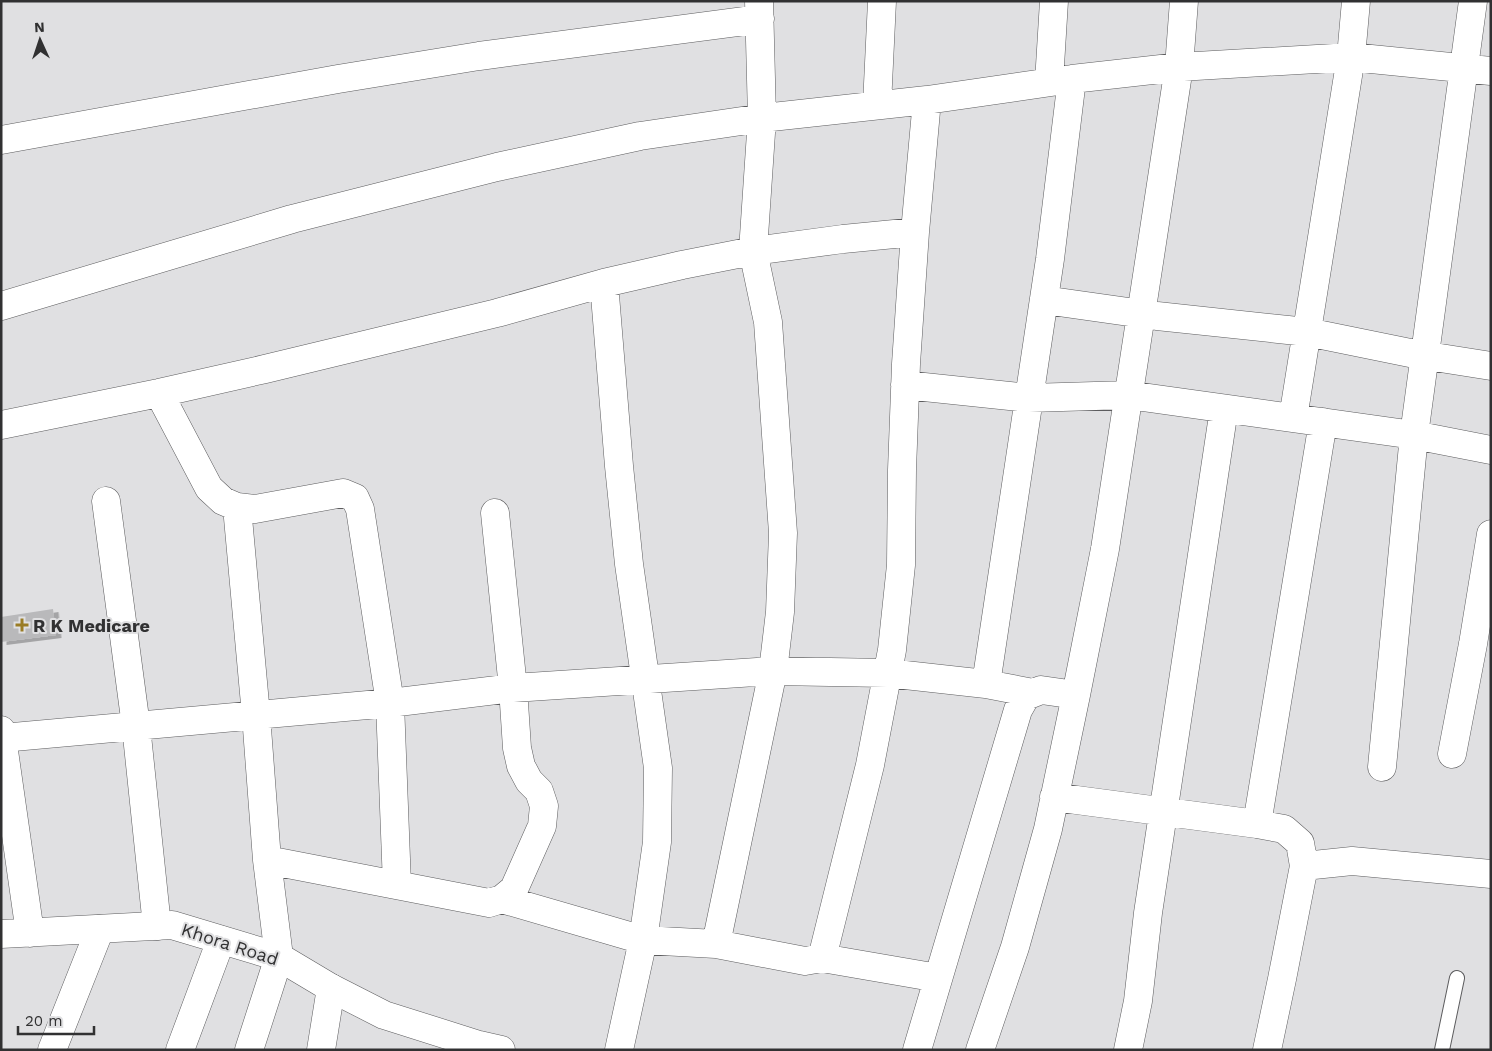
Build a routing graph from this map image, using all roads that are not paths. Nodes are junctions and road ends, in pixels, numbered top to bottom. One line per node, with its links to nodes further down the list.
1 (882, 1): 13 (street)
2 (1054, 1): 11 (street)
3 (1184, 1): 8 (street)
4 (1356, 1): 7 (street)
5 (1473, 1): 9 (street)
6 (760, 10): 14 (street); 15 (street)
7 (1351, 57): 8 (street); 9 (street); 22 (street)
8 (1179, 67): 11 (street); 21 (street)
9 (1464, 68): 10 (street); 23 (street)
10 (1491, 71)
11 (1061, 80): 12 (street); 19 (street)
12 (927, 100): 13 (street); 16 (street)
13 (876, 105): 14 (street)
14 (762, 118): 17 (street); 20 (street)
15 (1, 140)
16 (915, 232): 17 (street); 25 (street)
17 (753, 251): 18 (street); 39 (street)
18 (604, 283): 26 (street); 41 (street)
19 (1044, 300): 21 (street); 28 (street)
20 (1, 306)
21 (1140, 312): 22 (street); 27 (street)
22 (1307, 332): 23 (street); 30 (street)
23 (1425, 356): 24 (street); 33 (street)
24 (1491, 366)
25 (905, 385): 28 (street); 40 (street)
26 (160, 393): 32 (street); 36 (street)
27 (1128, 395): 28 (street); 29 (street); 45 (street)
28 (1029, 398): 42 (street)
29 (1224, 408): 30 (street); 53 (street)
30 (1293, 418): 31 (street)
31 (1323, 422): 33 (street); 54 (street)
32 (1, 425)
33 (1414, 436): 34 (street); 51 (street)
34 (1491, 450)
35 (106, 501): 48 (street)
36 (237, 507): 46 (street); 47 (street)
37 (495, 513): 43 (street)
38 (1491, 534): 50 (street)
39 (773, 671): 40 (street); 41 (street); 66 (street)
40 (887, 673): 42 (street); 68 (street)
41 (646, 679): 43 (street); 65 (street)
42 (986, 684): 44 (street)
43 (513, 688): 46 (street); 59 (street)
44 (1033, 693): 45 (street); 69 (street)
45 (1076, 694): 52 (street)
46 (390, 703): 47 (street); 58 (street)
47 (256, 715): 48 (street); 55 (street)
48 (136, 726): 49 (street); 60 (street)
49 (2, 734): 63 (street)
50 (1452, 754)
51 (1382, 767)
52 (1054, 797): 53 (street); 79 (street)
53 (1164, 811): 54 (street); 80 (street)
54 (1257, 824): 56 (street)
55 (267, 860): 58 (street); 67 (street)
56 (1304, 866): 57 (street); 81 (street)
57 (1491, 874)
58 (397, 885): 59 (street)
59 (502, 899): 65 (street)
60 (158, 926): 61 (street, Khora Road); 64 (street, Khora Road)
61 (100, 929): 63 (street, Khora Road); 72 (street)
62 (1, 934): 63 (street, Khora Road)
63 (30, 934)
64 (221, 940): 67 (street, Khora Road); 73 (street)
65 (642, 940): 66 (street); 77 (street)
66 (716, 944): 68 (street)
67 (278, 957): 71 (street, Khora Road); 74 (street)
68 (822, 958): 69 (street)
69 (938, 978): 78 (street)
70 (1457, 978): 82 (lane)
71 (331, 988): 75 (street); 76 (street, Khora Road)
72 (52, 1050)
73 (180, 1050)
74 (249, 1050)
75 (321, 1050)
76 (502, 1050)
77 (619, 1050)
78 (917, 1050)
79 (980, 1050)
80 (1128, 1050)
81 (1267, 1050)
82 (1442, 1050)

